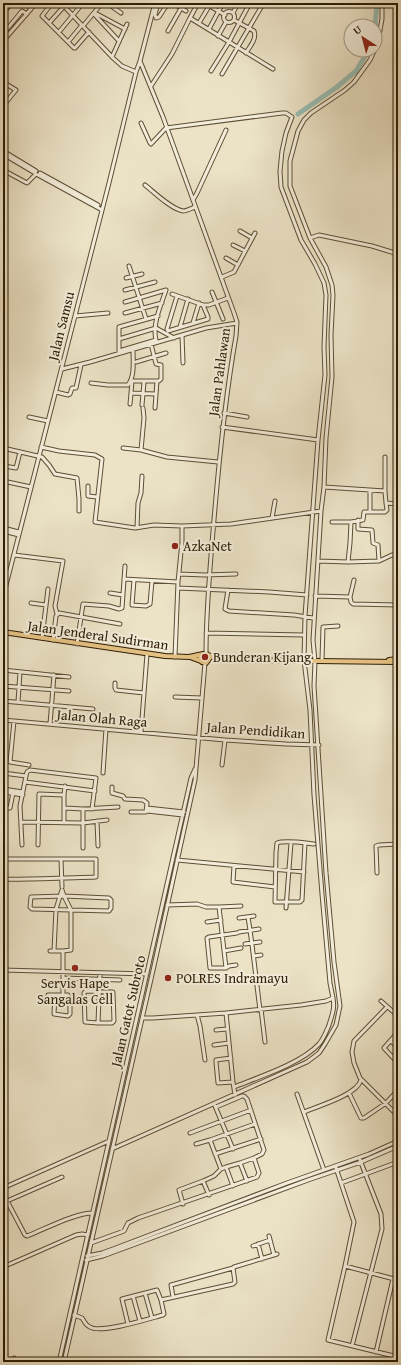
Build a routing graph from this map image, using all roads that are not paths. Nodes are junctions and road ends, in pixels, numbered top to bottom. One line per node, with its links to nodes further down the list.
1 (12, 3): 27 (street)
2 (25, 3): 26 (street)
3 (36, 3): 26 (street)
4 (52, 3): 39 (street)
5 (83, 3): 35 (street)
6 (102, 3): 32 (street)
7 (107, 3): 30 (street)
8 (135, 3): 9 (street)
9 (138, 3)
10 (155, 3): 61 (street, Jalan Samsu)
11 (158, 3): 12 (street)
12 (168, 3)
13 (173, 3): 25 (street)
14 (184, 3): 25 (street)
15 (198, 3): 37 (street)
16 (205, 3): 22 (street)
17 (223, 3): 29 (street)
18 (238, 3): 33 (street)
19 (250, 3): 42 (street)
20 (382, 3): 85 (street)
21 (64, 4): 35 (street); 39 (street)
22 (210, 4): 29 (street); 41 (street)
23 (264, 4): 45 (street)
24 (3, 7): 27 (street)
25 (181, 8): 28 (street); 48 (street)
26 (31, 9): 34 (street)
27 (6, 10): 31 (street)
28 (186, 11)
29 (218, 11): 36 (street); 47 (street)
30 (121, 12)
31 (3, 13)
32 (94, 13): 44 (street); 46 (street); 54 (street)
33 (233, 13): 36 (street); 38 (street)
34 (27, 14): 51 (street); 52 (street)
35 (73, 14): 44 (street); 49 (street)
36 (225, 15): 40 (street)
37 (190, 18): 41 (street); 67 (street)
38 (234, 20): 40 (street); 42 (street)
39 (50, 22): 49 (street)
40 (226, 22): 53 (street)
41 (199, 23): 47 (street)
42 (239, 23): 45 (street); 57 (street)
43 (127, 24): 46 (street)
44 (83, 26): 50 (street); 56 (street)
45 (249, 28): 58 (street); 59 (street)
46 (125, 29): 54 (street)
47 (209, 29): 53 (street)
48 (168, 30)
49 (59, 32): 56 (street)
50 (89, 32): 56 (street); 60 (street)
51 (3, 33): 52 (street)
52 (8, 36): 55 (street)
53 (218, 36): 57 (street)
54 (119, 41): 60 (street)
55 (3, 42)
56 (68, 42)
57 (229, 42): 58 (street); 63 (street)
58 (237, 48): 59 (street); 65 (street)
59 (246, 52): 62 (street)
60 (112, 57): 64 (street)
61 (140, 61): 64 (street, Jalan Samsu); 67 (street, Jalan Pahlawan)
62 (273, 69)
63 (211, 71)
64 (136, 72): 81 (street, Jalan Samsu)
65 (222, 74)
66 (3, 85): 69 (street)
67 (151, 86): 72 (street, Jalan Pahlawan)
68 (3, 98): 69 (street)
69 (6, 101): 70 (street)
70 (3, 106)
71 (142, 123): 72 (street)
72 (166, 128): 79 (street, Jalan Pahlawan); 146 (street)
73 (226, 130): 79 (street)
74 (3, 151): 77 (street)
75 (3, 154): 77 (street)
76 (3, 170): 77 (street)
77 (37, 173): 81 (street)
78 (145, 185): 80 (street)
79 (193, 200): 80 (street, Jalan Pahlawan)
80 (195, 207): 94 (street, Jalan Pahlawan)
81 (102, 209): 113 (street, Jalan Samsu)
82 (240, 232): 84 (street)
83 (255, 232): 84 (street)
84 (252, 238): 87 (street)
85 (310, 238): 88 (street); 160 (street)
86 (233, 245): 87 (street)
87 (245, 251): 90 (street)
88 (398, 254)
89 (226, 258): 90 (street)
90 (238, 265): 94 (street)
91 (129, 266): 93 (street)
92 (142, 274): 93 (street)
93 (132, 276): 95 (street); 97 (street)
94 (222, 277): 103 (street, Jalan Pahlawan)
95 (126, 278)
96 (155, 282): 97 (street)
97 (136, 287): 98 (street); 102 (street)
98 (125, 290)
99 (212, 292): 108 (street)
100 (172, 294): 101 (street)
101 (177, 296): 104 (street); 119 (street)
102 (139, 298): 105 (street); 106 (street); 110 (street)
103 (228, 298): 108 (street); 118 (street, Jalan Pahlawan)
104 (188, 299): 107 (street); 119 (street)
105 (125, 302)
106 (162, 303): 110 (street); 114 (street)
107 (199, 303): 109 (street); 117 (street)
108 (216, 303): 109 (street); 116 (street)
109 (203, 305): 117 (street)
110 (143, 309): 112 (street); 115 (street)
111 (108, 313): 113 (street)
112 (125, 313)
113 (75, 316): 131 (street, Jalan Samsu)
114 (158, 316): 115 (street); 120 (street)
115 (146, 319): 123 (street)
116 (223, 319)
117 (194, 323): 119 (street)
118 (237, 323): 121 (street); 141 (street, Jalan Pahlawan)
119 (180, 327)
120 (156, 328): 122 (street); 123 (street); 123 (street)
121 (182, 335): 122 (street); 129 (street)
122 (174, 338): 124 (street)
123 (119, 339)
124 (151, 344): 125 (street); 127 (street)
125 (133, 349): 130 (street); 134 (street)
126 (166, 353): 127 (street)
127 (154, 356): 128 (street); 132 (street)
128 (136, 362)
129 (183, 363)
130 (81, 365): 131 (street); 135 (street)
131 (62, 369): 135 (street, Jalan Samsu)
132 (157, 381): 133 (street); 138 (street)
133 (144, 382): 136 (street); 137 (street)
134 (92, 383)
135 (56, 392): 144 (street, Jalan Samsu)
136 (131, 393): 137 (street); 139 (street)
137 (143, 394): 138 (street); 150 (street)
138 (155, 394): 140 (street)
139 (130, 404)
140 (155, 408)
141 (224, 413): 143 (street); 145 (street, Jalan Pahlawan)
142 (29, 417): 144 (street)
143 (247, 417)
144 (48, 421): 147 (street, Jalan Samsu)
145 (222, 427): 146 (street); 154 (street, Jalan Pahlawan)
146 (318, 440): 168 (street)
147 (41, 447): 152 (street, Jalan Samsu); 163 (street)
148 (3, 448): 151 (street)
149 (123, 448): 150 (street)
150 (141, 450): 154 (street)
151 (20, 452): 152 (street); 155 (street)
152 (39, 456): 159 (street, Jalan Samsu); 167 (street)
153 (386, 457): 162 (street)
154 (218, 462): 175 (street, Jalan Pahlawan)
155 (4, 466)
156 (142, 476): 178 (street)
157 (3, 481): 159 (street)
158 (88, 486): 163 (street)
159 (31, 487): 180 (street, Jalan Samsu)
160 (324, 487): 161 (street); 169 (street)
161 (370, 490): 162 (street); 170 (street)
162 (385, 492): 165 (street)
163 (97, 497): 178 (street)
164 (275, 501): 171 (street)
165 (386, 503): 166 (street); 170 (street)
166 (398, 504)
167 (79, 511)
168 (313, 511): 169 (street); 171 (street); 201 (street)
169 (320, 511): 183 (street)
170 (370, 512): 172 (street)
171 (272, 518): 175 (street)
172 (358, 520): 174 (street); 184 (street)
173 (332, 522): 174 (street)
174 (351, 522): 185 (street)
175 (213, 525): 176 (street); 189 (street, Jalan Pahlawan)
176 (182, 526): 178 (street); 187 (street)
177 (3, 528): 180 (street)
178 (137, 528)
179 (3, 531): 180 (street)
180 (19, 534): 182 (street, Jalan Samsu)
181 (398, 554): 184 (street)
182 (14, 555): 203 (street, Jalan Samsu); 208 (street)
183 (318, 561): 185 (street); 202 (street)
184 (379, 561): 185 (street)
185 (348, 562)
186 (125, 566): 190 (street)
187 (179, 574): 189 (street); 194 (street)
188 (236, 574): 189 (street)
189 (210, 575): 197 (street, Jalan Pahlawan)
190 (124, 579): 191 (street); 200 (street)
191 (134, 580): 193 (street); 193 (street)
192 (354, 580): 204 (street)
193 (152, 581): 194 (street)
194 (178, 582): 195 (street)
195 (178, 588): 197 (street); 222 (street)
196 (48, 589): 206 (street)
197 (209, 589): 198 (street); 215 (street, Jalan Pahlawan)
198 (228, 590): 201 (street); 210 (street)
199 (110, 593): 200 (street)
200 (123, 595): 209 (street)
201 (307, 595): 210 (street)
202 (315, 596): 204 (street); 211 (street)
203 (3, 597)
204 (350, 597): 207 (street)
205 (31, 603): 206 (street)
206 (46, 605): 217 (street)
207 (398, 605)
208 (57, 614): 209 (street); 218 (street)
209 (80, 617): 212 (street); 219 (street)
210 (305, 617): 211 (street); 216 (street)
211 (313, 618): 227 (street)
212 (120, 624)
213 (338, 626): 225 (street)
214 (3, 632): 217 (main road, Jalan Jenderal Sudirman)
215 (206, 633): 216 (street); 221 (street, Jalan Pahlawan)
216 (304, 635): 226 (street)
217 (42, 638): 218 (main road, Jalan Jenderal Sudirman)
218 (53, 640): 219 (main road, Jalan Jenderal Sudirman)
219 (77, 644): 220 (main road, Jalan Jenderal Sudirman)
220 (147, 654): 222 (main road, Jalan Jenderal Sudirman); 239 (street)
221 (206, 654): 223 (main road); 224 (main road); 229 (main road); 229 (main road)
222 (175, 657): 223 (main road, Jalan Jenderal Sudirman)
223 (189, 657): 229 (main road)
224 (219, 659): 226 (main road); 229 (main road)
225 (322, 659): 227 (main road); 228 (main road)
226 (304, 660): 227 (main road); 253 (street)
227 (314, 660): 228 (main road); 253 (street)
228 (398, 661)
229 (204, 663): 241 (street, Jalan Gatot Subroto)
230 (3, 670): 231 (street)
231 (20, 672): 232 (street); 236 (street)
232 (54, 675): 233 (street); 237 (street)
233 (69, 677)
234 (115, 683): 239 (street)
235 (3, 686): 236 (street)
236 (19, 687): 237 (street); 243 (street)
237 (53, 690): 238 (street); 244 (street)
238 (69, 691)
239 (144, 694): 250 (street)
240 (176, 697): 241 (street)
241 (202, 698): 251 (street, Jalan Gatot Subroto)
242 (3, 701): 243 (street)
243 (18, 702): 244 (street)
244 (52, 706): 245 (street); 248 (street)
245 (93, 709)
246 (3, 720): 247 (street, Jalan Olah Raga)
247 (14, 721): 248 (street, Jalan Olah Raga); 254 (street)
248 (50, 724): 249 (street, Jalan Olah Raga)
249 (106, 729): 250 (street, Jalan Olah Raga); 258 (street)
250 (141, 732): 251 (street, Jalan Olah Raga)
251 (198, 737): 252 (street, Jalan Pendidikan); 256 (street, Jalan Gatot Subroto)
252 (225, 740): 253 (street, Jalan Pendidikan); 255 (street)
253 (315, 745): 296 (street); 296 (street)
254 (29, 765)
255 (222, 765)
256 (196, 767): 277 (street, Jalan Gatot Subroto); 294 (street, Jalan Gatot Subroto)
257 (3, 773): 259 (street)
258 (103, 773)
259 (26, 776): 260 (street); 264 (street)
260 (25, 782): 261 (street); 266 (street)
261 (64, 786): 264 (street); 267 (street)
262 (112, 787): 275 (street)
263 (3, 790): 265 (street); 266 (street)
264 (95, 791): 274 (street)
265 (13, 793): 266 (street); 271 (street)
266 (23, 794): 279 (street)
267 (64, 795): 268 (street); 272 (street)
268 (39, 807): 269 (street); 280 (street)
269 (44, 807)
270 (118, 807): 274 (street)
271 (3, 808)
272 (64, 808): 273 (street); 282 (street)
273 (82, 809): 274 (street); 283 (street)
274 (92, 809)
275 (147, 809): 276 (street); 277 (street)
276 (131, 812)
277 (183, 813): 308 (street, Jalan Gatot Subroto)
278 (106, 820): 281 (street)
279 (21, 822): 280 (street); 288 (street)
280 (39, 822): 282 (street); 289 (street)
281 (97, 822): 283 (street); 290 (street)
282 (64, 823): 283 (street)
283 (83, 823): 291 (street)
284 (291, 843): 285 (street); 297 (street); 298 (street)
285 (305, 843): 286 (street); 299 (street)
286 (314, 844)
287 (398, 844): 300 (street)
288 (22, 845)
289 (38, 845)
290 (98, 846)
291 (83, 848)
292 (3, 859): 293 (street)
293 (61, 859): 301 (street); 301 (street)
294 (177, 860): 295 (street); 309 (street, Jalan Gatot Subroto)
295 (234, 866): 297 (street); 304 (street)
296 (323, 866): 346 (street); 371 (street)
297 (275, 870): 298 (street); 304 (street)
298 (289, 871): 299 (street); 307 (street)
299 (304, 872): 307 (street)
300 (377, 873)
301 (62, 878): 302 (street); 303 (street)
302 (3, 879)
303 (62, 887)
304 (275, 887): 307 (street)
305 (60, 896): 306 (street); 306 (street); 313 (street); 313 (street)
306 (64, 896): 314 (street); 314 (street)
307 (287, 902): 312 (street)
308 (163, 904): 309 (street); 338 (street, Jalan Gatot Subroto)
309 (168, 905): 310 (street); 353 (street, Jalan Gatot Subroto)
310 (219, 906): 311 (street); 318 (street)
311 (242, 906)
312 (286, 908)
313 (56, 909): 314 (street); 329 (street)
314 (71, 910): 330 (street)
315 (254, 916): 316 (street)
316 (248, 917): 317 (street); 321 (street)
317 (239, 918)
318 (221, 920): 319 (street); 322 (street)
319 (207, 922)
320 (259, 929): 321 (street)
321 (250, 931): 322 (street); 324 (street)
322 (222, 935): 327 (street); 334 (street)
323 (260, 942): 324 (street)
324 (252, 943): 325 (street); 332 (street)
325 (245, 944)
326 (242, 948): 327 (street)
327 (224, 950): 334 (street)
328 (50, 951): 329 (street)
329 (54, 951): 330 (street)
330 (63, 951): 336 (street)
331 (261, 955): 332 (street)
332 (254, 956): 349 (street)
333 (236, 965): 334 (street)
334 (226, 968)
335 (3, 970): 336 (street)
336 (63, 972): 337 (street); 339 (street)
337 (100, 973): 338 (street); 340 (street)
338 (147, 974): 385 (street, Jalan Gatot Subroto)
339 (63, 978): 340 (street); 345 (street)
340 (100, 980): 341 (street); 342 (street)
341 (120, 980)
342 (99, 992): 354 (street); 354 (street); 354 (street)
343 (48, 995): 344 (street)
344 (54, 995): 345 (street); 345 (street)
345 (63, 995)
346 (333, 998): 349 (street); 368 (street)
347 (381, 1002): 348 (street)
348 (387, 1006): 352 (street); 366 (street)
349 (260, 1009): 350 (street); 359 (street)
350 (226, 1013): 351 (street); 355 (street)
351 (197, 1015): 353 (street); 364 (street)
352 (398, 1016)
353 (142, 1018): 388 (street, Jalan Gatot Subroto)
354 (98, 1023)
355 (227, 1029): 356 (street); 360 (street)
356 (216, 1030)
357 (398, 1032): 358 (street)
358 (391, 1041): 362 (street); 365 (street)
359 (265, 1042)
360 (229, 1043): 361 (street); 363 (street)
361 (214, 1045)
362 (398, 1048)
363 (231, 1058): 367 (street); 367 (street)
364 (205, 1060)
365 (398, 1063)
366 (361, 1080): 370 (street); 373 (street)
367 (233, 1082): 368 (street)
368 (234, 1088): 371 (street)
369 (398, 1090): 373 (street)
370 (349, 1093): 373 (street); 376 (street)
371 (235, 1094): 374 (street)
372 (297, 1094): 376 (street)
373 (386, 1103): 377 (street)
374 (215, 1106): 375 (street); 378 (street); 388 (street)
375 (251, 1110): 378 (street); 379 (street)
376 (304, 1112): 399 (street)
377 (398, 1116)
378 (222, 1122): 380 (street); 381 (street)
379 (255, 1124): 381 (street); 382 (street)
380 (190, 1133)
381 (227, 1134): 383 (street); 389 (street)
382 (261, 1139): 389 (street); 392 (street)
383 (210, 1140): 386 (street); 390 (street)
384 (398, 1141): 391 (street)
385 (109, 1142): 407 (street); 410 (street, Jalan Gatot Subroto)
386 (196, 1144)
387 (398, 1146): 393 (street)
388 (112, 1149): 414 (street, Jalan Gatot Subroto)
389 (233, 1149): 390 (street)
390 (215, 1154): 398 (street)
391 (359, 1157): 393 (street); 397 (street)
392 (254, 1158): 395 (street); 404 (street)
393 (361, 1162): 397 (street); 400 (street)
394 (398, 1162): 400 (street)
395 (240, 1163): 396 (street); 404 (street)
396 (226, 1167): 398 (street); 406 (street)
397 (335, 1168): 399 (street); 402 (street); 405 (street)
398 (220, 1169): 403 (street)
399 (324, 1170): 402 (street)
400 (365, 1174): 405 (street); 424 (street)
401 (62, 1177): 410 (street)
402 (307, 1178): 417 (street); 420 (street)
403 (203, 1181): 408 (street); 409 (street)
404 (247, 1181): 406 (street)
405 (341, 1183): 421 (street)
406 (233, 1186): 408 (street)
407 (3, 1188)
408 (209, 1195): 409 (street)
409 (183, 1204): 414 (street)
410 (93, 1212): 411 (street, Jalan Gatot Subroto)
411 (88, 1235): 418 (street, Jalan Gatot Subroto); 422 (street)
412 (269, 1236): 413 (street)
413 (270, 1240): 415 (street); 419 (street)
414 (91, 1243): 417 (street, Jalan Gatot Subroto)
415 (258, 1244): 416 (street); 419 (street)
416 (253, 1246)
417 (88, 1256): 418 (street); 420 (street, Jalan Gatot Subroto)
418 (83, 1258): 420 (street); 440 (street, Jalan Gatot Subroto)
419 (262, 1259): 423 (street)
420 (87, 1260): 431 (street, Jalan Gatot Subroto)
421 (345, 1266): 424 (street); 435 (street)
422 (3, 1268)
423 (233, 1268): 429 (street); 429 (street)
424 (370, 1273): 425 (street); 435 (street)
425 (393, 1279): 426 (street); 436 (street)
426 (398, 1280)
427 (145, 1293): 428 (street); 430 (street); 432 (street)
428 (133, 1296): 433 (street); 434 (street)
429 (173, 1297): 430 (street)
430 (161, 1300): 432 (street)
431 (75, 1315): 434 (street); 441 (street, Jalan Gatot Subroto)
432 (152, 1318): 433 (street)
433 (140, 1321): 434 (street)
434 (128, 1324)
435 (352, 1346): 436 (street)
436 (376, 1352): 437 (street)
437 (398, 1357)
438 (14, 1358): 439 (street)
439 (16, 1362)
440 (59, 1362)
441 (64, 1362)

